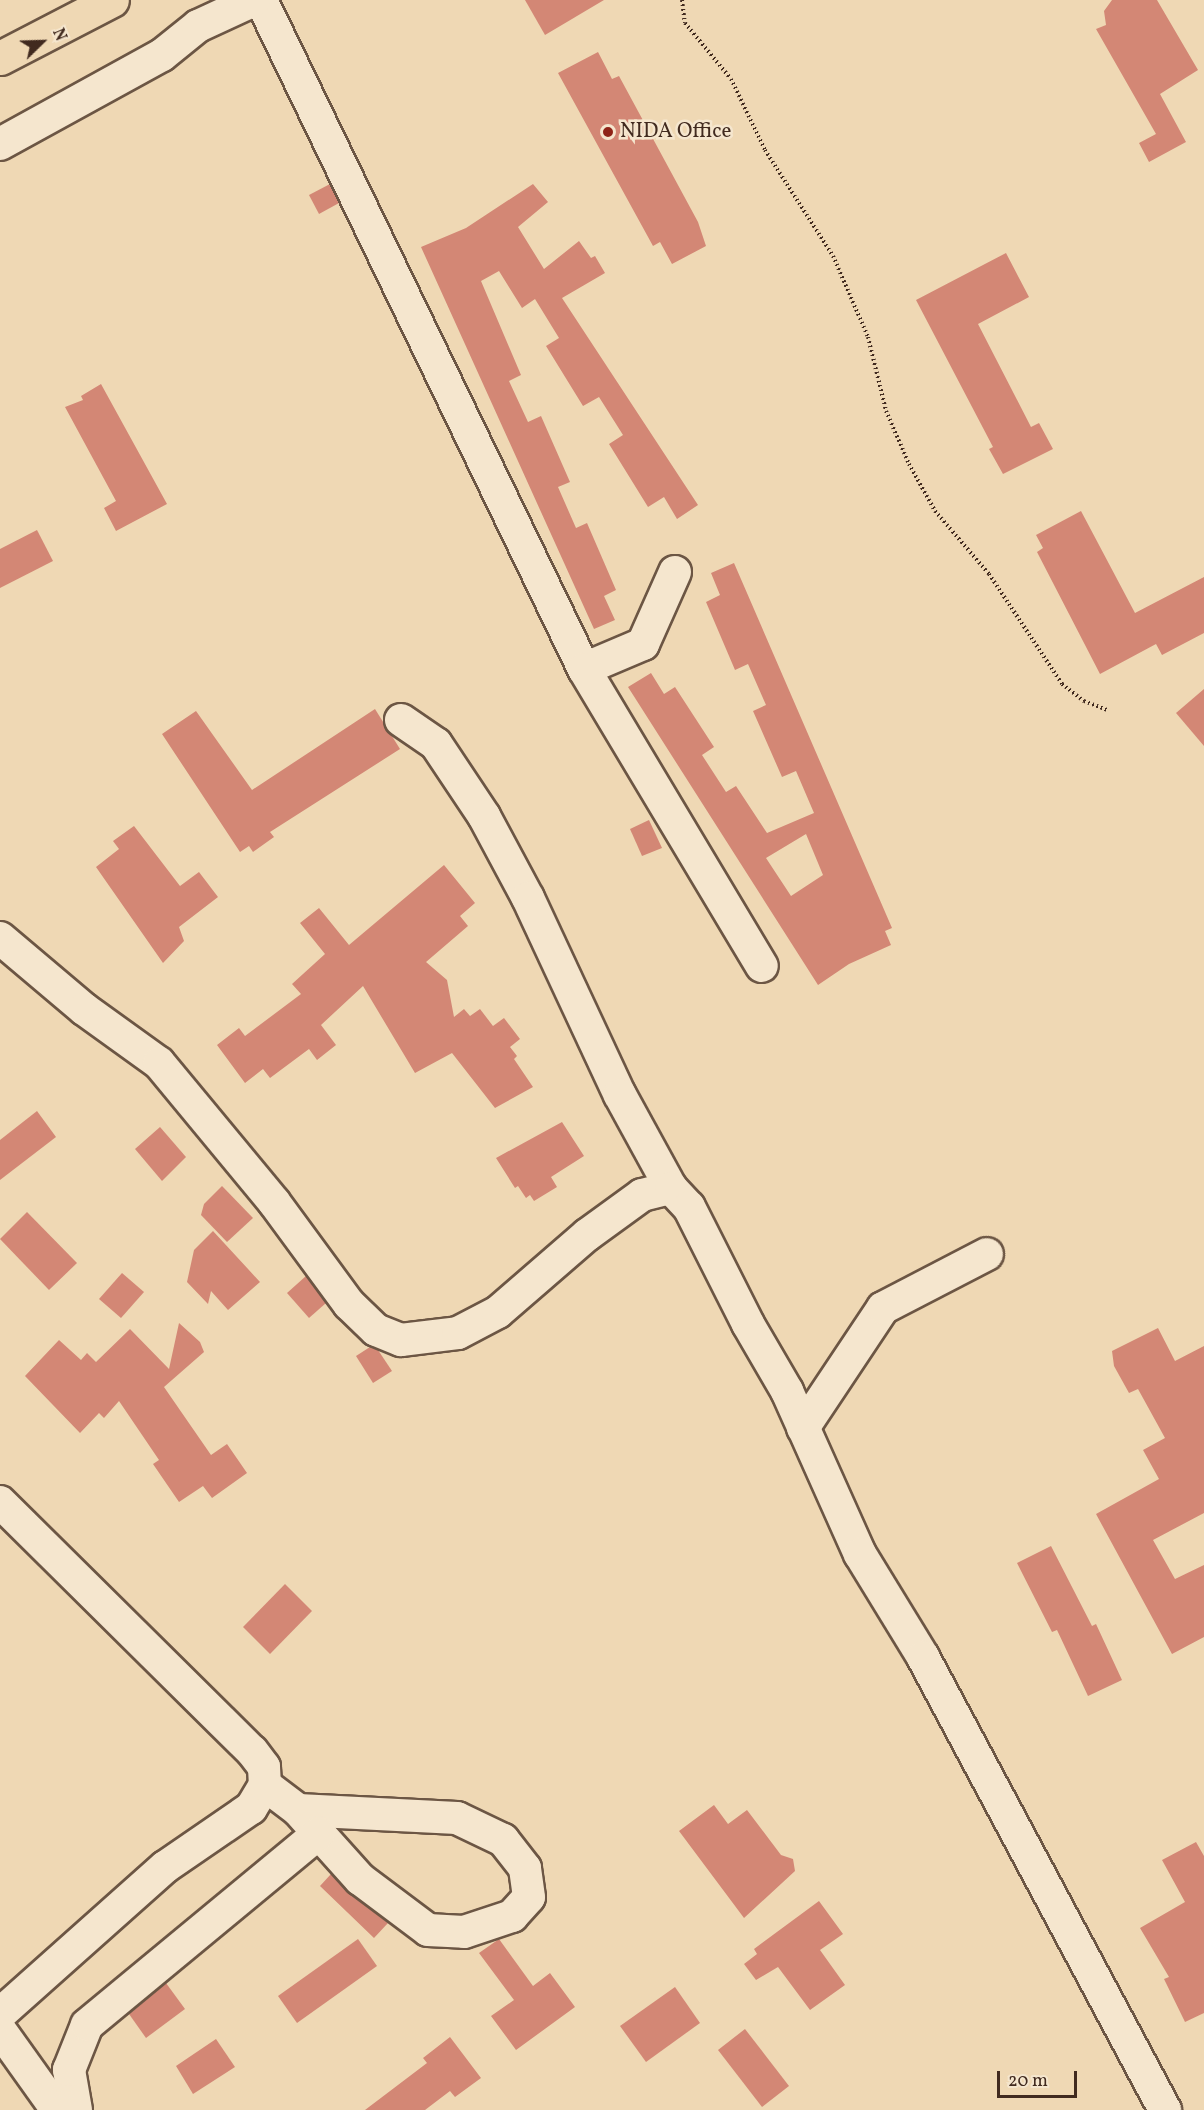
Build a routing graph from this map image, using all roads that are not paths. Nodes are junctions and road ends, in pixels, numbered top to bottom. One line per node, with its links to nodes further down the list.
1 (112, 0): 4 (highway)
2 (254, 0): 5 (street)
3 (261, 0): 7 (street)
4 (0, 58)
5 (0, 144)
6 (675, 572): 7 (street)
7 (584, 669): 10 (street)
8 (401, 720): 11 (street)
9 (0, 938): 11 (street)
10 (762, 966)
11 (671, 1188): 13 (street)
12 (987, 1254): 13 (street)
13 (803, 1428): 22 (street)
14 (0, 1502): 15 (street)
15 (265, 1785): 16 (street); 18 (street)
16 (298, 1810): 17 (street); 17 (street)
17 (319, 1833): 21 (street)
18 (0, 2014)
19 (0, 2031): 20 (street)
20 (57, 2110)
21 (76, 2110)
22 (1165, 2110)

